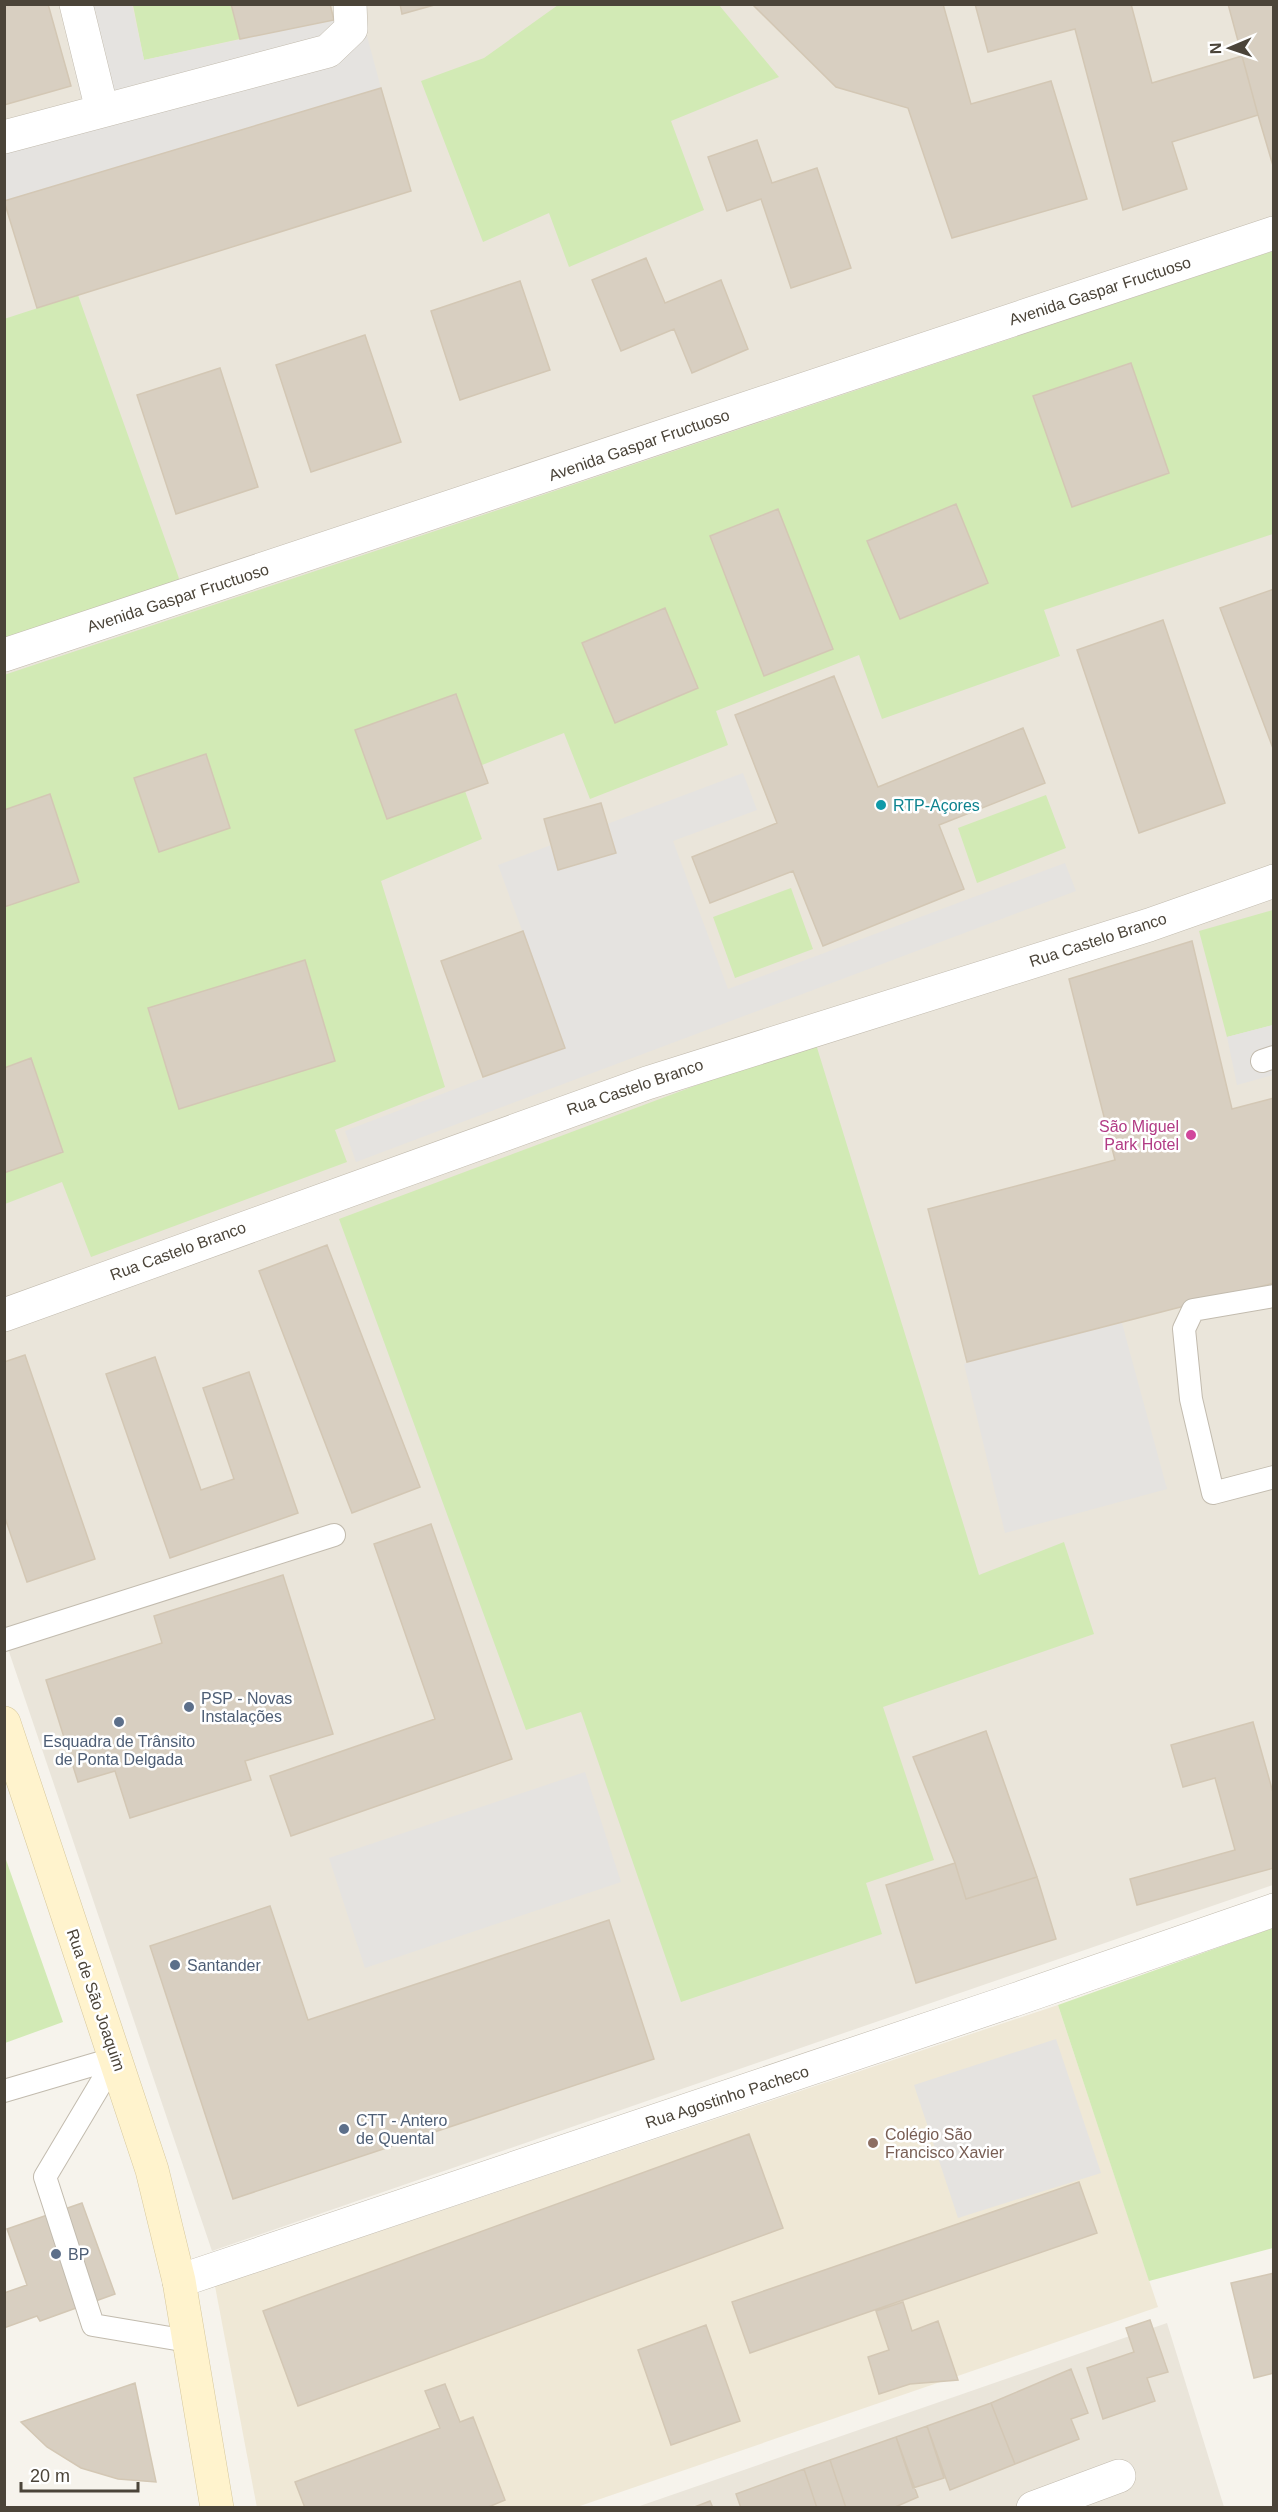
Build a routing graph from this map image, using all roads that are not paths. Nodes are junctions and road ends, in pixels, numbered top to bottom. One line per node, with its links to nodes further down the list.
1 (76, 4): 3 (street)
2 (350, 4): 3 (street)
3 (102, 110): 4 (street)
4 (4, 137)
5 (1274, 233): 6 (street, Avenida Gaspar Fructuoso)
6 (4, 655)
7 (1274, 881): 9 (street, Rua Castelo Branco)
8 (1274, 1296): 10 (lane)
9 (4, 1315)
10 (1274, 1477)
11 (334, 1535): 12 (lane)
12 (4, 1640)
13 (4, 1723): 15 (main road, Rua de São Joaquim)
14 (1274, 1910): 17 (street, Rua Agostinho Pacheco)
15 (116, 2058): 16 (lane); 17 (main road, Rua de São Joaquim); 18 (lane)
16 (4, 2091)
17 (178, 2281): 18 (main road, Rua de São Joaquim)
18 (189, 2341): 20 (main road, Rua de São Joaquim)
19 (1119, 2476): 21 (street)
20 (217, 2508)
21 (1033, 2508)

